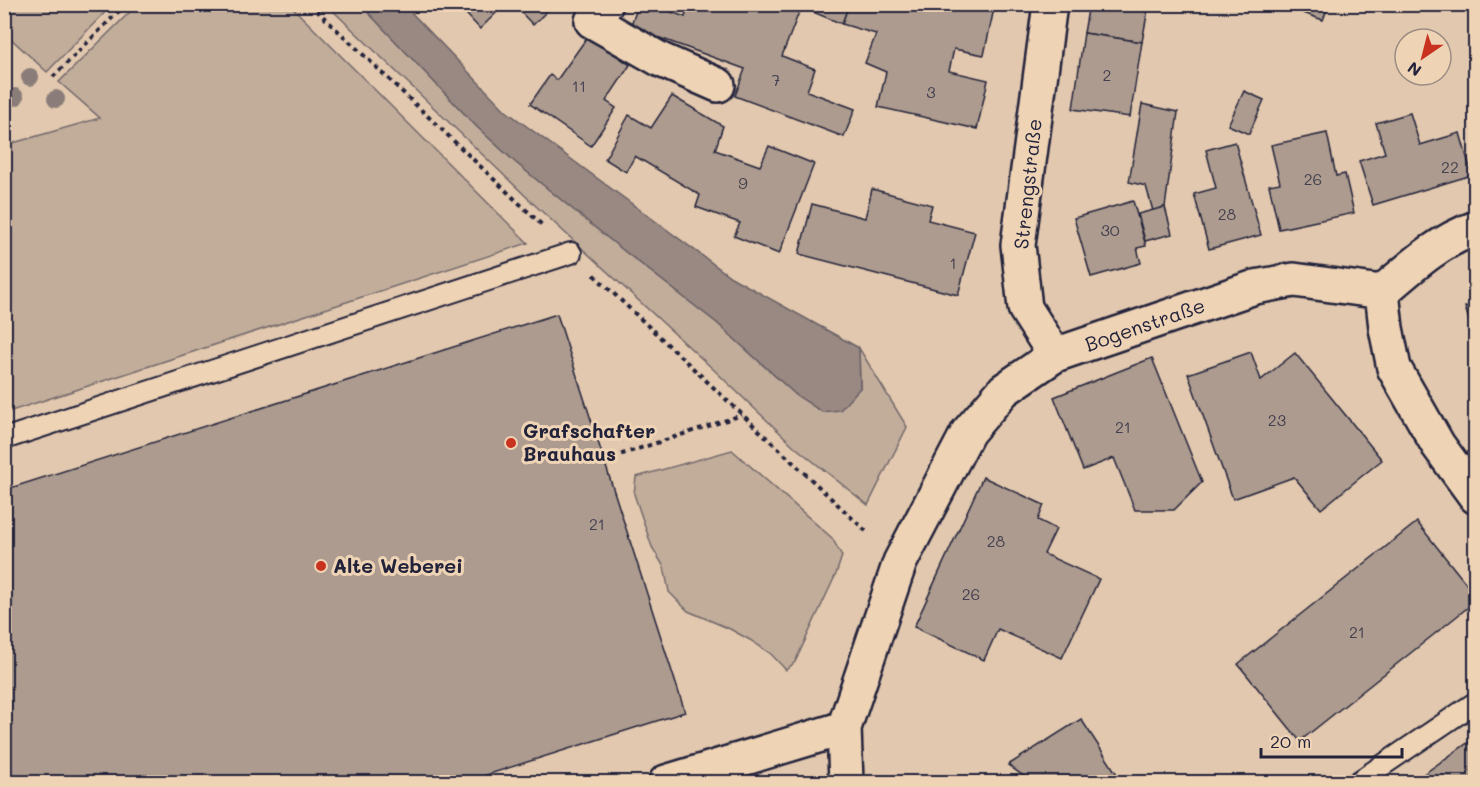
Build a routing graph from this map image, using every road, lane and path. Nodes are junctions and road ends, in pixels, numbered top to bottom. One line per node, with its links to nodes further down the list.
1 (126, 4): 5 (path)
2 (310, 4): 8 (path)
3 (606, 4): 6 (street)
4 (1050, 4): 10 (street, Strengstraße)
5 (53, 77)
6 (718, 85)
7 (1476, 228): 9 (street)
8 (571, 253): 11 (path); 12 (lane)
9 (1382, 291): 10 (street, Bogenstraße); 14 (street)
10 (1055, 354): 15 (street, Bogenstraße)
11 (742, 415): 13 (path); 15 (path)
12 (4, 439)
13 (604, 460)
14 (1476, 497)
15 (900, 562): 17 (street, Bogenstraße)
16 (1476, 702): 20 (lane)
17 (843, 728): 18 (street); 19 (street)
18 (666, 783)
19 (846, 783)
20 (1358, 783)

